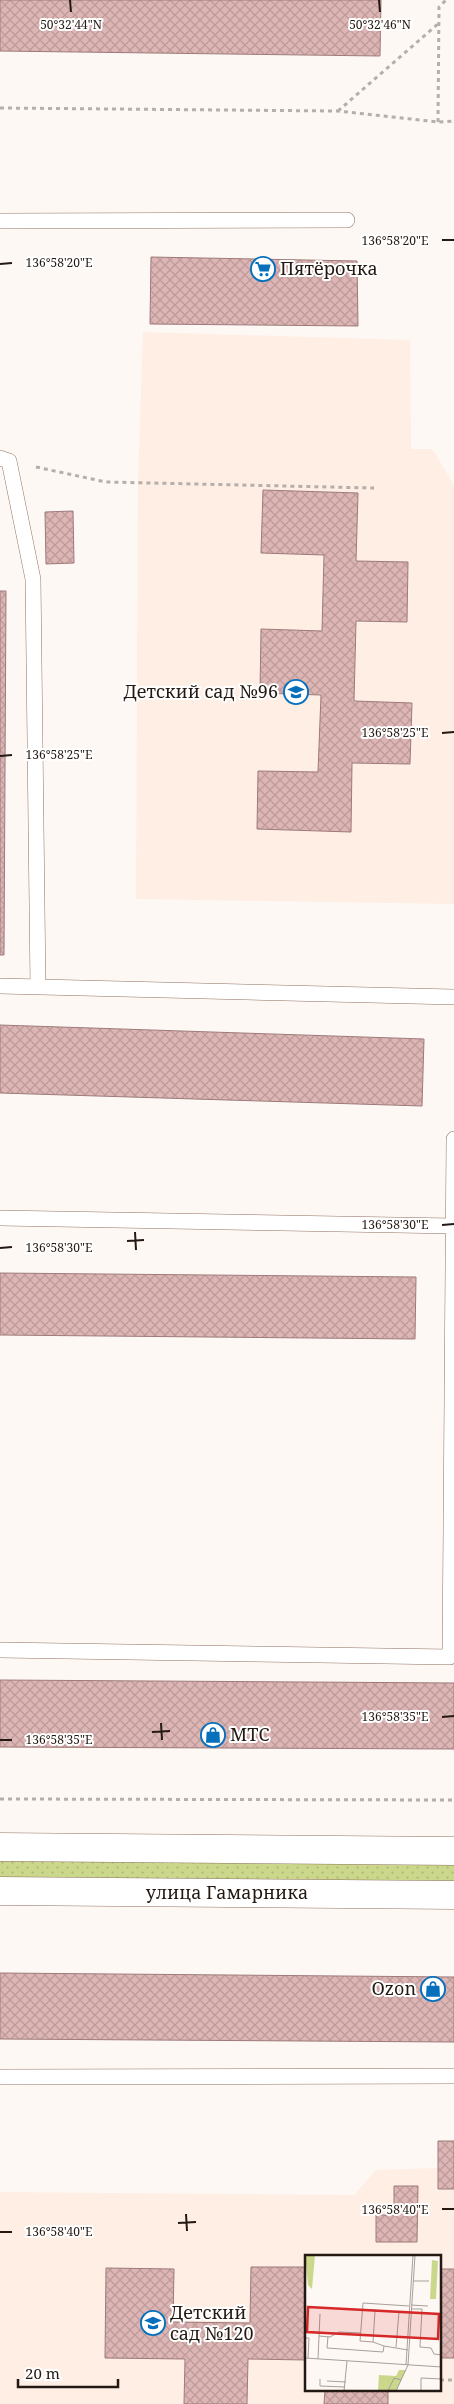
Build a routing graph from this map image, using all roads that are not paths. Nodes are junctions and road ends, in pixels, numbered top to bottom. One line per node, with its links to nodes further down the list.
1 (347, 220): 2 (lane)
2 (0, 221)
3 (4, 460): 5 (lane)
4 (0, 986): 5 (lane)
5 (38, 987): 6 (lane)
6 (454, 997)
7 (454, 1139): 9 (lane)
8 (0, 1218): 9 (lane)
9 (454, 1226): 10 (lane)
10 (0, 1650)
11 (0, 1847): 12 (street)
12 (454, 1850)
13 (0, 1891): 14 (street, улица Гамарника)
14 (454, 1894)
15 (454, 2076): 16 (lane)
16 (0, 2077)

